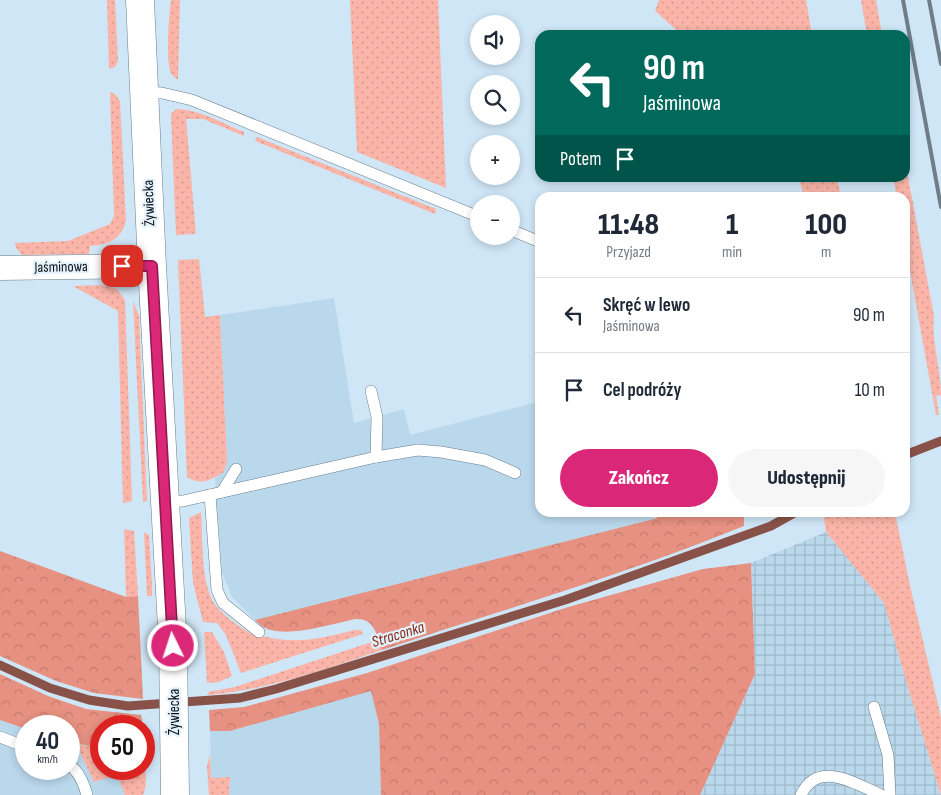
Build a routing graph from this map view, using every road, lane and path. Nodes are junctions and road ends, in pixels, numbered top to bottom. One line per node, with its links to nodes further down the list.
1 (140, 0): 2 (main road, Żywiecka)
2 (145, 92): 3 (lane); 6 (main road, Żywiecka)
3 (470, 213)
4 (520, 234): 5 (lane)
5 (535, 240)
6 (152, 266): 7 (street, Jaśminowa); 14 (main road, Żywiecka)
7 (0, 268)
8 (371, 391): 9 (lane)
9 (376, 457): 11 (lane); 12 (lane)
10 (236, 469): 12 (lane)
11 (515, 473)
12 (222, 492): 13 (lane)
13 (210, 495): 14 (lane); 15 (lane)
14 (165, 502): 21 (main road, Żywiecka)
15 (258, 632)
16 (874, 707): 24 (lane)
17 (0, 737): 18 (lane)
18 (15, 743)
19 (80, 778): 20 (lane)
20 (87, 795)
21 (175, 795)
22 (801, 795): 23 (lane)
23 (881, 795)
24 (890, 795)

